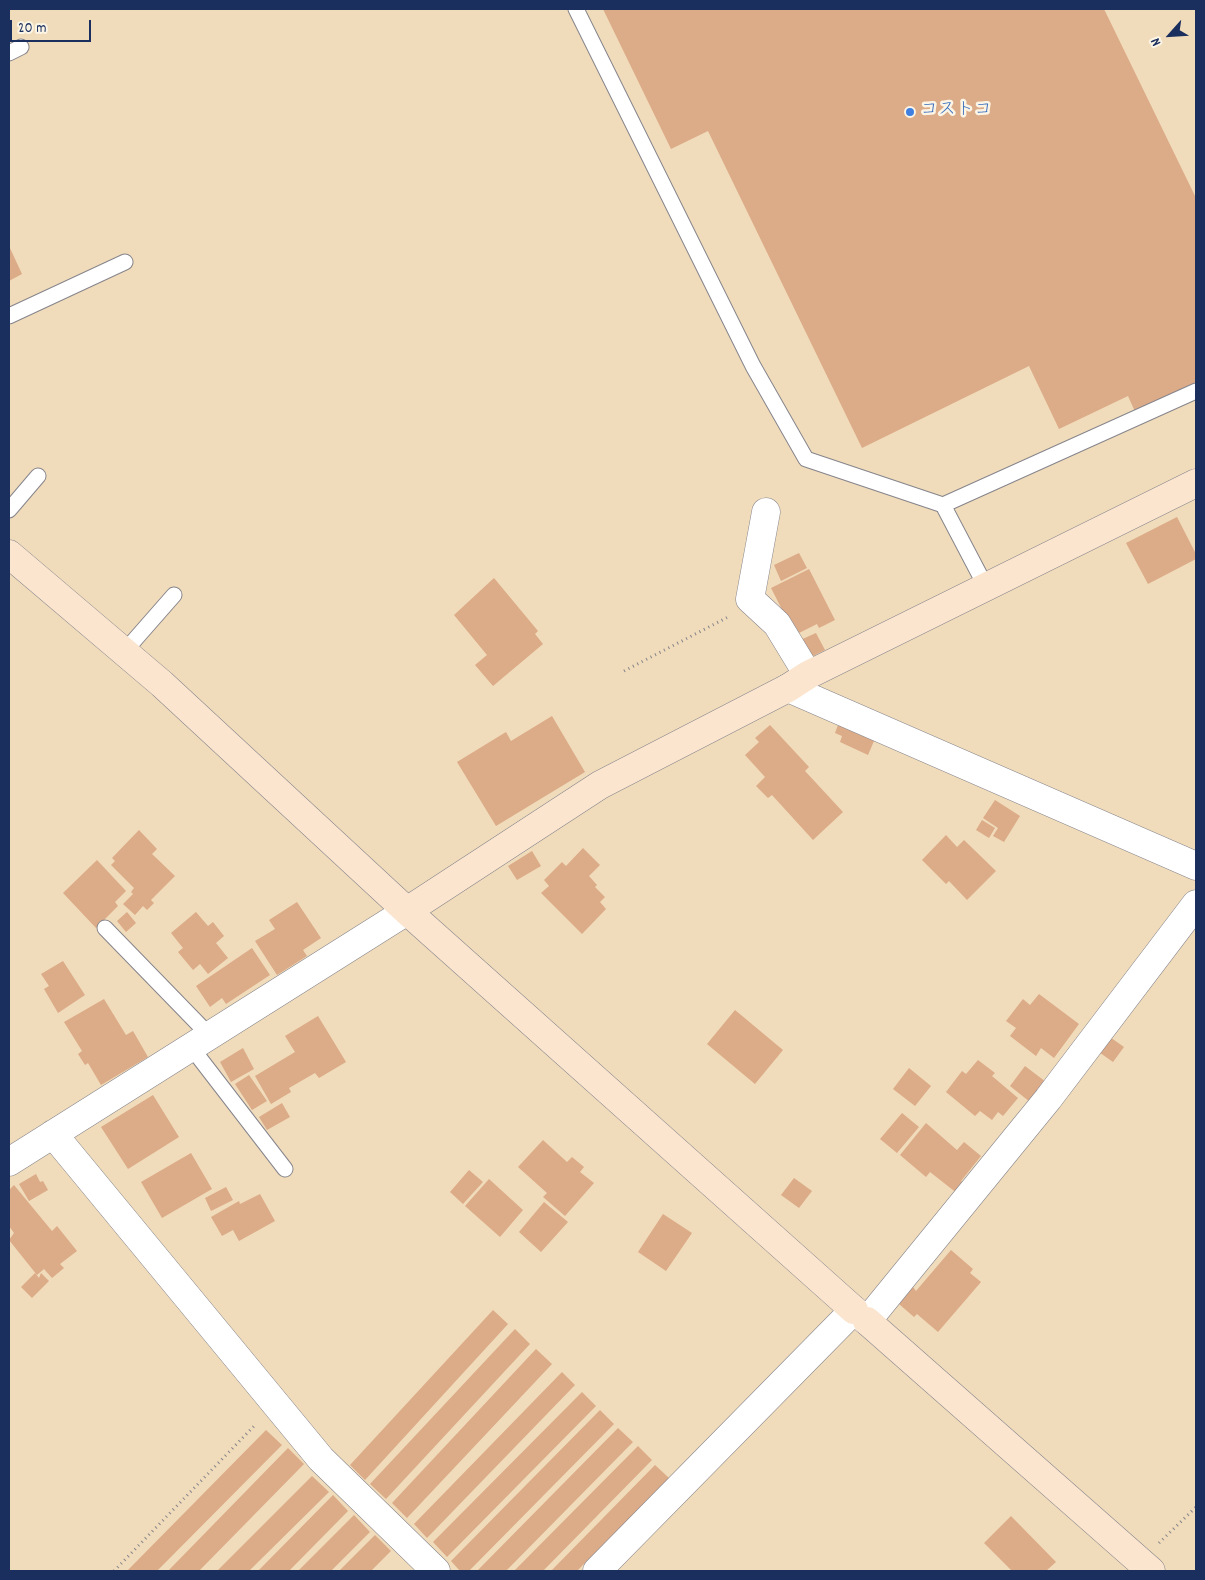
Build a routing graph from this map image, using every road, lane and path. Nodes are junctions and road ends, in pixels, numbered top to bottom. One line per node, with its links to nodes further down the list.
1 (576, 9): 7 (lane)
2 (125, 262): 3 (lane)
3 (9, 316)
4 (1196, 391): 7 (lane)
5 (38, 476): 8 (lane)
6 (1196, 483): 11 (street)
7 (943, 505): 11 (lane)
8 (9, 510)
9 (766, 512): 13 (street)
10 (9, 554): 14 (street)
11 (986, 587): 16 (street)
12 (174, 595): 14 (lane)
13 (750, 599): 15 (path); 16 (street)
14 (124, 652): 19 (street)
15 (624, 671)
16 (798, 681): 17 (street); 19 (street)
17 (1196, 866)
18 (1196, 904): 25 (street)
19 (407, 911): 21 (street); 25 (street)
20 (105, 928): 21 (lane)
21 (200, 1041): 22 (street); 24 (lane)
22 (53, 1134): 23 (street); 26 (street)
23 (9, 1162)
24 (284, 1169)
25 (861, 1315): 28 (street); 31 (street)
26 (274, 1403): 29 (path); 30 (street)
27 (1196, 1507): 28 (path)
28 (1145, 1566)
29 (114, 1571)
30 (436, 1571)
31 (597, 1571)

